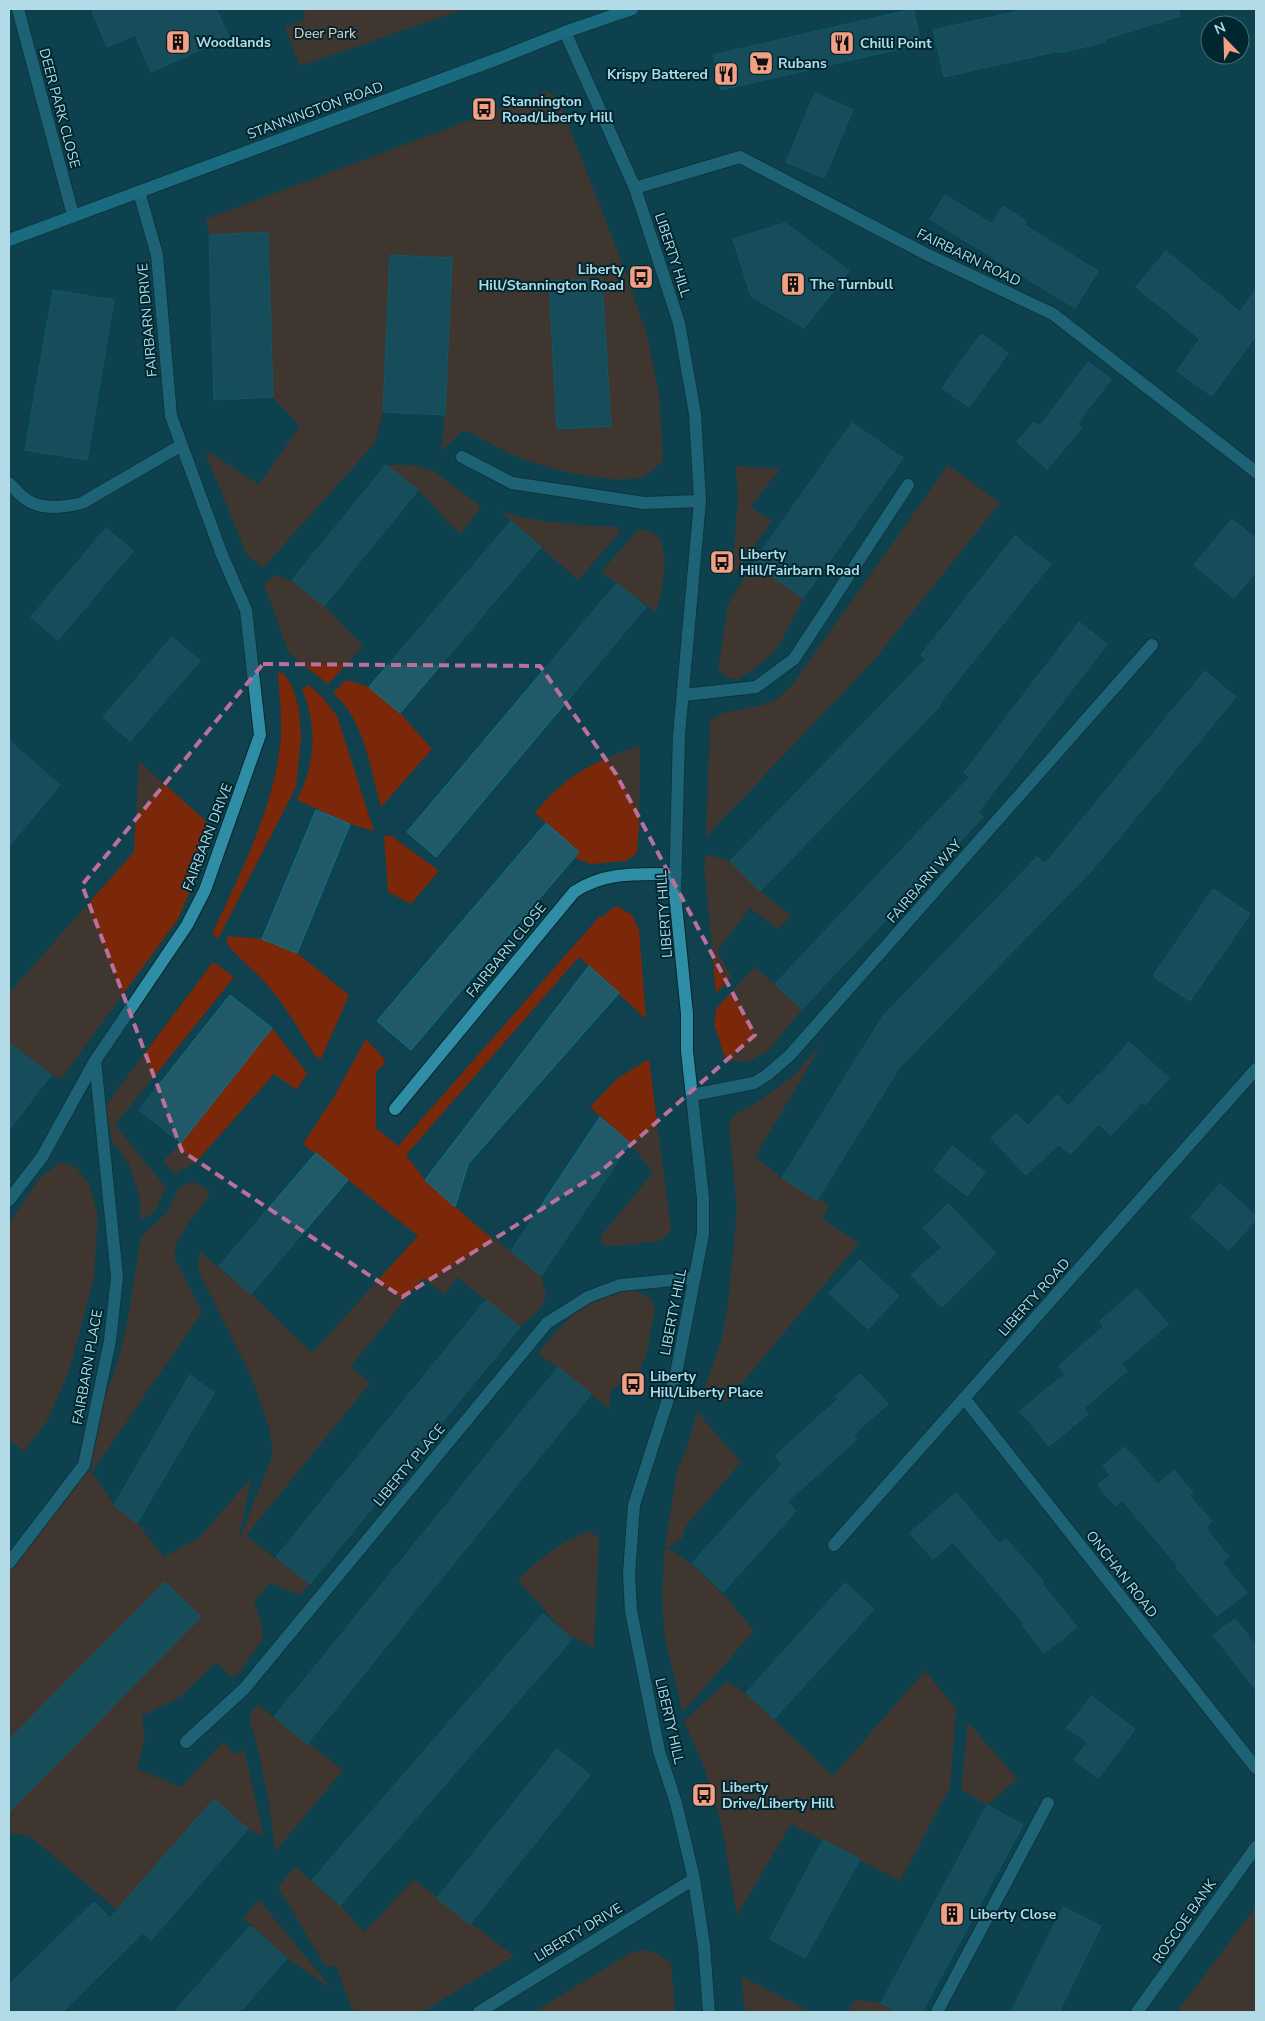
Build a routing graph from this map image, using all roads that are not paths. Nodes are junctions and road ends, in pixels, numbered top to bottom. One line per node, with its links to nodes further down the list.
1 (18, 9): 6 (street, DEER PARK CLOSE)
2 (632, 9): 3 (main road, STANNINGTON ROAD)
3 (565, 32): 4 (street, LIBERTY HILL); 5 (main road, STANNINGTON ROAD)
4 (635, 188): 10 (street, FAIRBARN ROAD); 13 (street, LIBERTY HILL)
5 (138, 192): 6 (main road, STANNINGTON ROAD); 8 (street, FAIRBARN DRIVE)
6 (73, 215): 7 (main road, STANNINGTON ROAD)
7 (9, 240)
8 (180, 446): 11 (street); 17 (street, FAIRBARN DRIVE)
9 (462, 457): 13 (street)
10 (1256, 472)
11 (9, 483)
12 (908, 485): 15 (street)
13 (700, 501): 15 (street, LIBERTY HILL)
14 (1152, 645): 19 (street, FAIRBARN WAY)
15 (684, 695): 16 (street, LIBERTY HILL)
16 (676, 874): 19 (street, LIBERTY HILL); 20 (street, FAIRBARN CLOSE)
17 (95, 1061): 21 (street, FAIRBARN DRIVE); 25 (street, FAIRBARN PLACE)
18 (1256, 1069): 23 (street, LIBERTY ROAD)
19 (692, 1095): 22 (street, LIBERTY HILL)
20 (395, 1109)
21 (9, 1200)
22 (695, 1278): 26 (street, LIBERTY PLACE); 30 (street, LIBERTY HILL)
23 (964, 1398): 24 (street, LIBERTY ROAD); 27 (street, ONCHAN ROAD)
24 (834, 1545)
25 (9, 1563)
26 (186, 1742)
27 (1256, 1768)
28 (1048, 1803): 33 (street)
29 (1256, 1847): 34 (street, ROSCOE BANK)
30 (694, 1879): 31 (street, LIBERTY DRIVE); 32 (street, LIBERTY HILL)
31 (479, 2012)
32 (709, 2012)
33 (937, 2012)
34 (1137, 2012)

